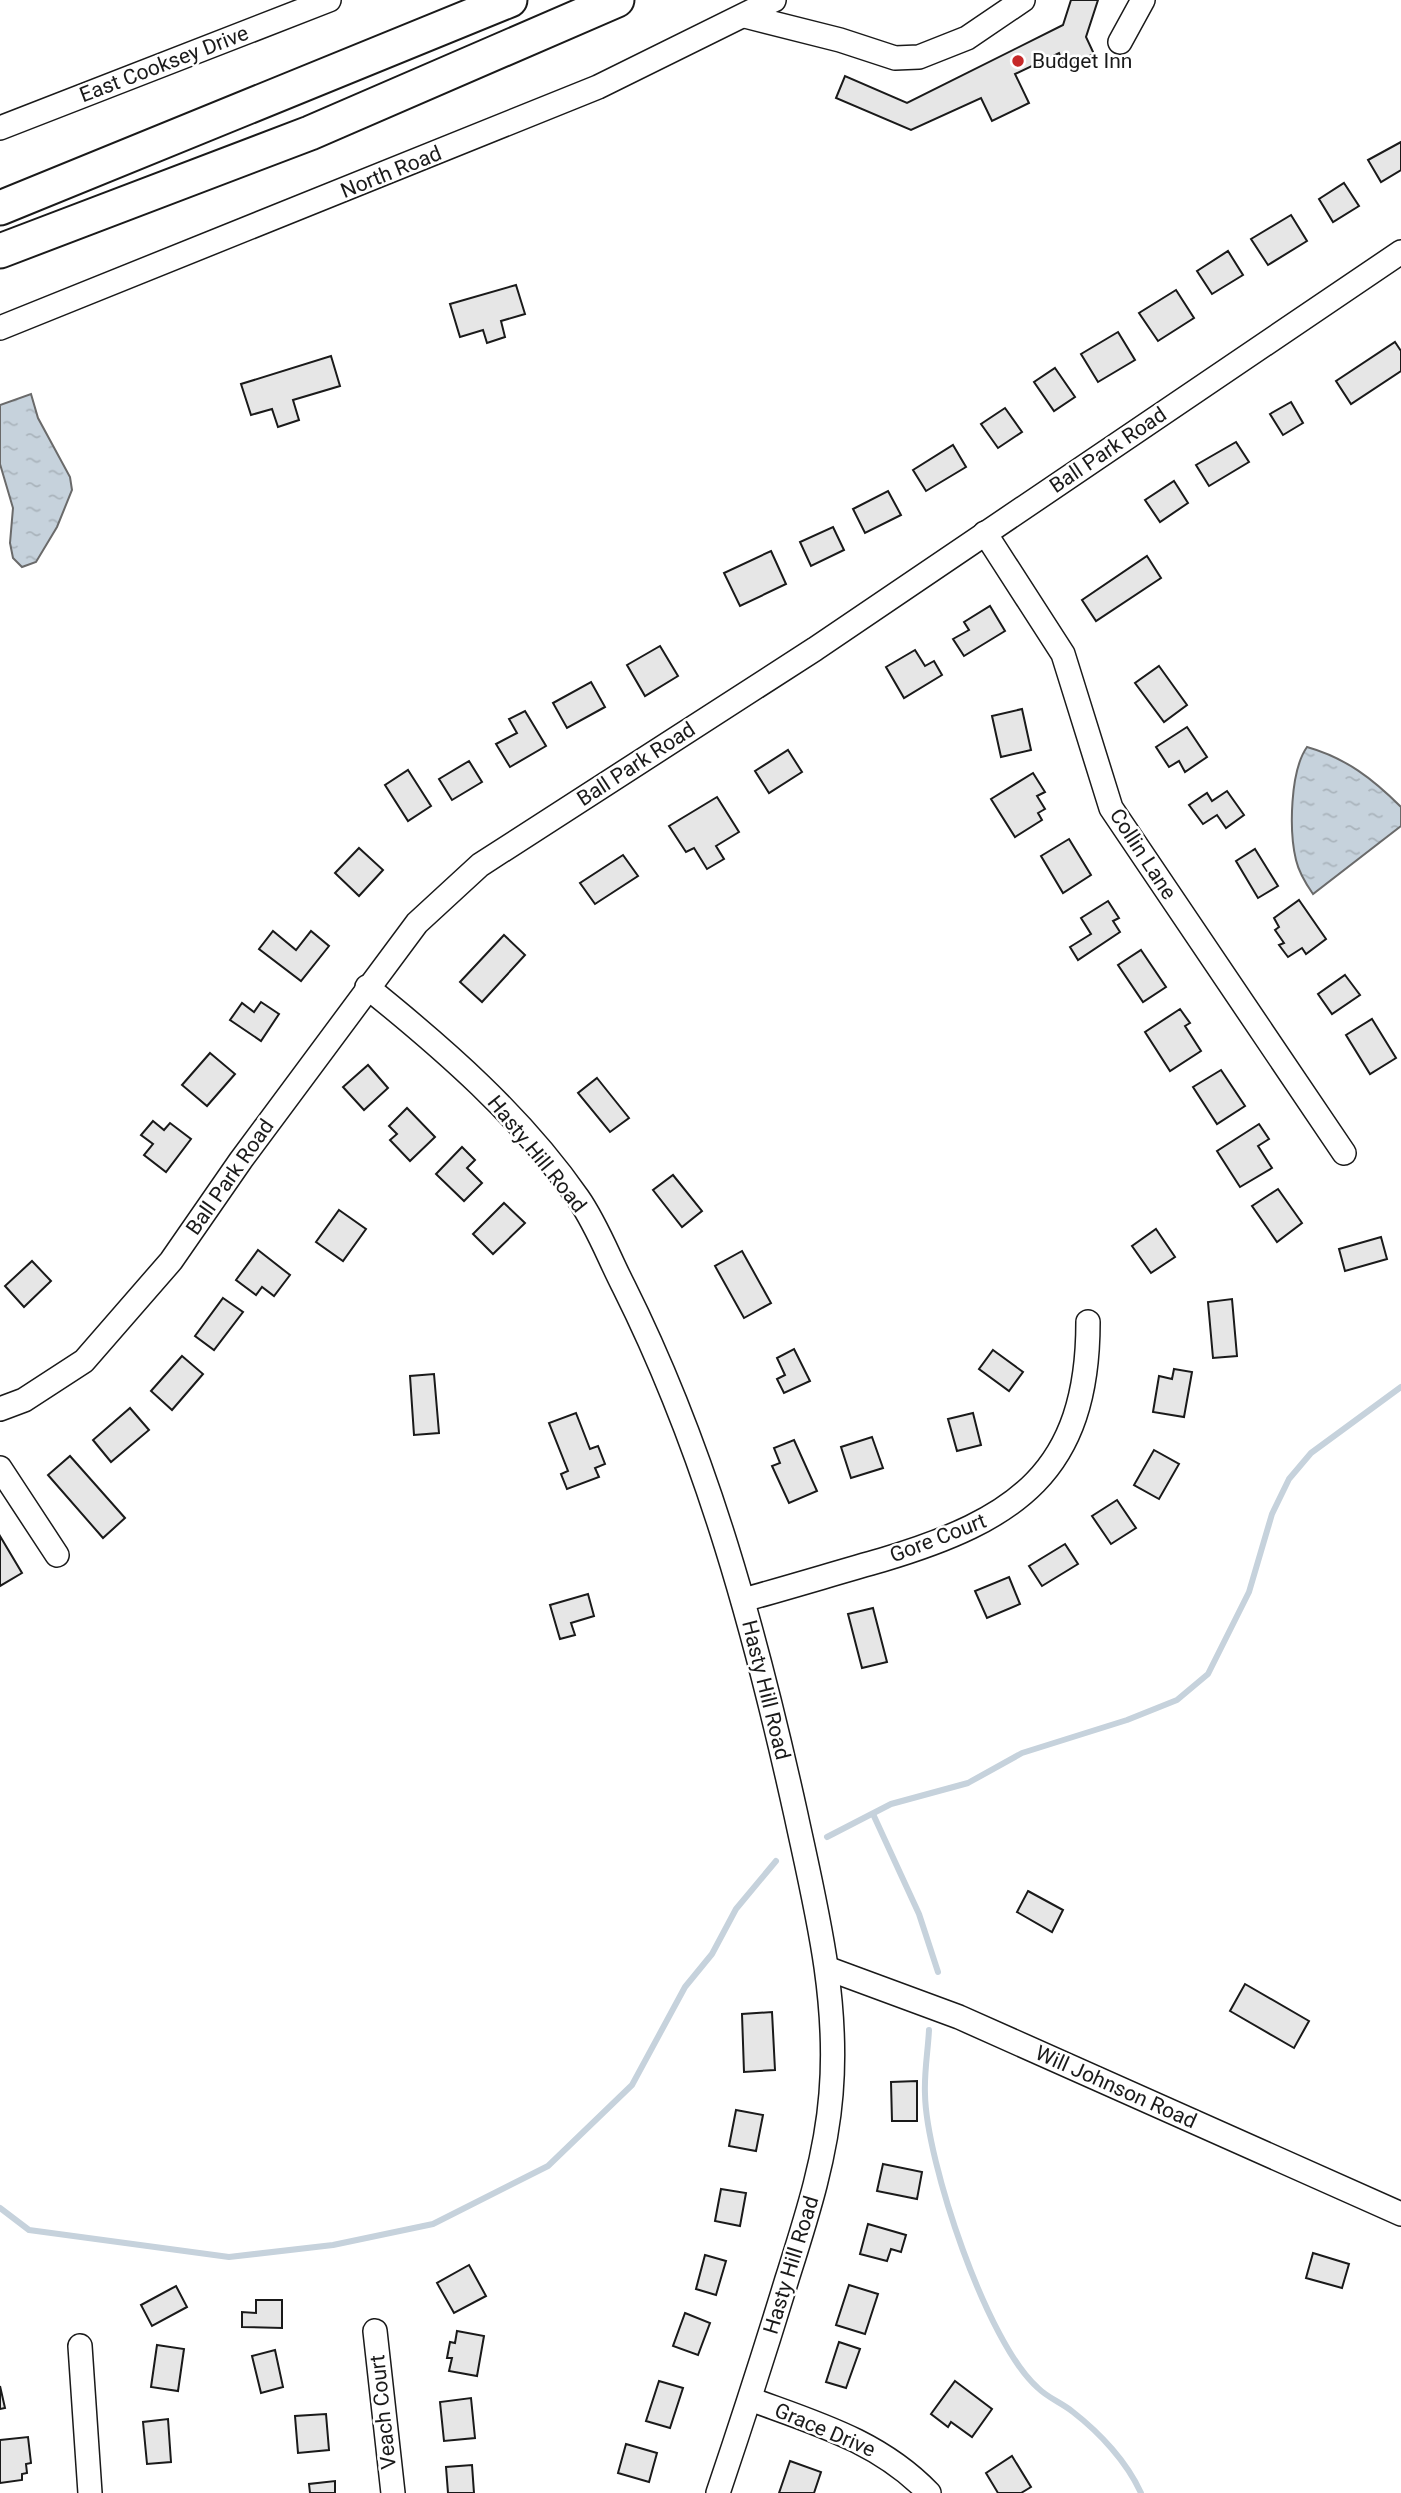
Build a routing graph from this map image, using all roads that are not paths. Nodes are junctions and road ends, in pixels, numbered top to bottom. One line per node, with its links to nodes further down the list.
1 (329, 0): 9 (street, East Cooksey Drive)
2 (510, 0): 10 (highway)
3 (617, 0): 11 (highway)
4 (774, 0): 7 (street, North Road)
5 (1023, 0): 7 (street)
6 (1143, 0): 8 (street)
7 (745, 16): 13 (street, North Road)
8 (1120, 42)
9 (0, 128)
10 (0, 208)
11 (0, 251)
12 (1401, 252): 14 (street, Ball Park Road)
13 (0, 328)
14 (985, 533): 15 (street, Ball Park Road); 16 (street, Collin Lane)
15 (367, 987): 18 (street, Ball Park Road); 22 (street, Hasty Hill Road)
16 (1344, 1153)
17 (1088, 1322): 22 (street, Gore Court)
18 (0, 1409)
19 (0, 1451): 20 (street)
20 (0, 1465): 21 (street)
21 (57, 1555)
22 (743, 1600): 23 (street, Hasty Hill Road)
23 (829, 1969): 24 (street, Will Johnson Road); 27 (street, Hasty Hill Road)
24 (1401, 2214)
25 (375, 2331): 29 (street, Veach Court)
26 (80, 2346): 28 (street)
27 (750, 2399): 30 (street, Hasty Hill Road); 31 (street, Grace Drive)
28 (90, 2493)
29 (393, 2493)
30 (718, 2493)
31 (929, 2493)

